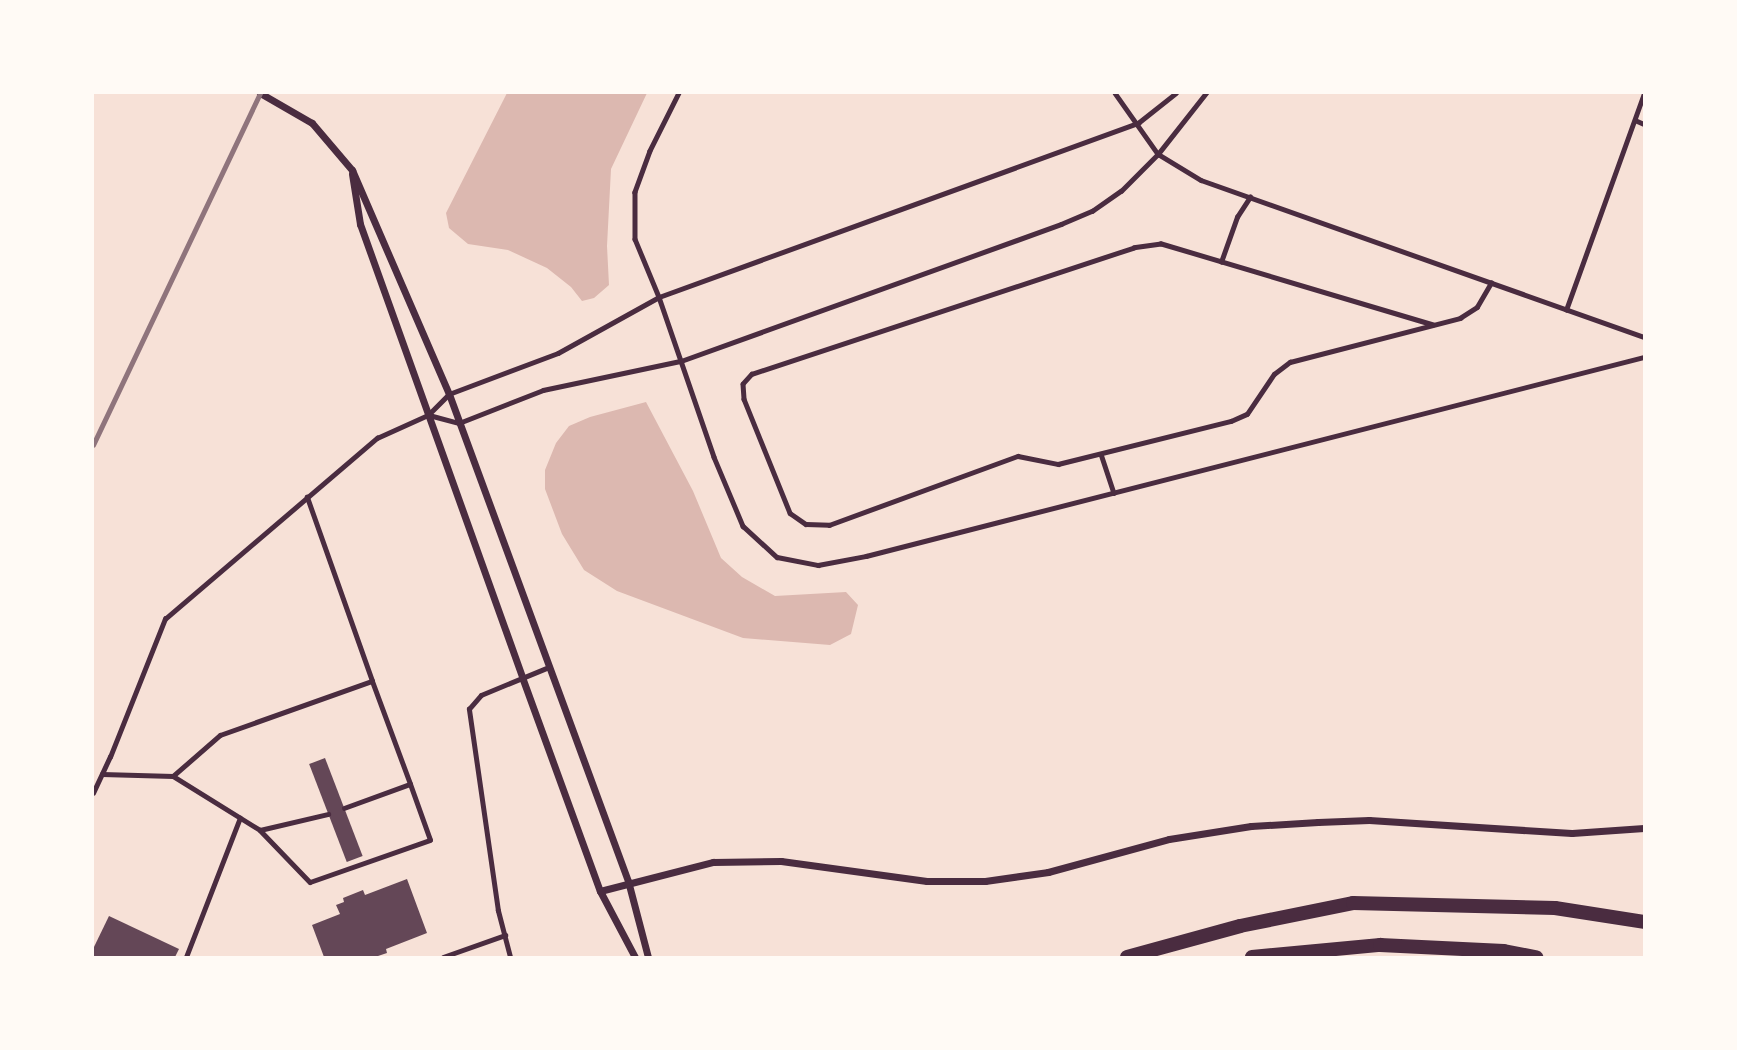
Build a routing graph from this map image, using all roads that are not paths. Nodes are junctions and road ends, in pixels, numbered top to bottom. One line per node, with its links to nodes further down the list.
1 (260, 93): 11 (street)
2 (680, 93): 15 (lane)
3 (1115, 93): 8 (lane)
4 (1176, 93): 8 (lane)
5 (1206, 93): 10 (lane)
6 (1644, 93): 7 (lane)
7 (1634, 120): 9 (lane); 16 (lane)
8 (1138, 123): 10 (lane); 15 (lane)
9 (1644, 124)
10 (1158, 154): 12 (lane); 20 (lane)
11 (352, 170): 21 (street); 22 (street)
12 (1250, 197): 13 (lane); 14 (lane)
13 (1221, 262): 17 (lane); 24 (lane)
14 (1491, 283): 16 (lane); 17 (lane)
15 (659, 297): 20 (lane); 21 (lane)
16 (1566, 310): 18 (lane)
17 (1433, 325): 24 (lane)
18 (1644, 337)
19 (1644, 357): 25 (lane)
20 (681, 361): 23 (lane); 25 (lane)
21 (449, 394): 22 (lane); 23 (street)
22 (428, 415): 23 (lane); 26 (lane); 28 (street)
23 (459, 423): 27 (street)
24 (1101, 454): 25 (lane)
25 (1114, 493)
26 (307, 498): 29 (lane); 30 (lane)
27 (549, 667): 28 (lane); 39 (street)
28 (522, 677): 40 (street); 42 (lane)
29 (372, 681): 31 (lane); 32 (lane)
30 (102, 774): 31 (lane); 33 (lane)
31 (173, 776): 36 (lane)
32 (410, 784): 34 (lane); 38 (lane)
33 (93, 793)
34 (344, 808)
35 (328, 814): 38 (lane)
36 (240, 817): 38 (lane); 43 (lane)
37 (1644, 828): 39 (street)
38 (260, 830)
39 (628, 881): 40 (street); 47 (street)
40 (600, 891): 46 (street)
41 (1644, 922): 48 (highway)
42 (505, 935): 44 (lane); 45 (lane)
43 (186, 957)
44 (443, 957)
45 (510, 957)
46 (635, 957)
47 (648, 957)
48 (1127, 957)
49 (1252, 957): 50 (highway)
50 (1536, 957)

